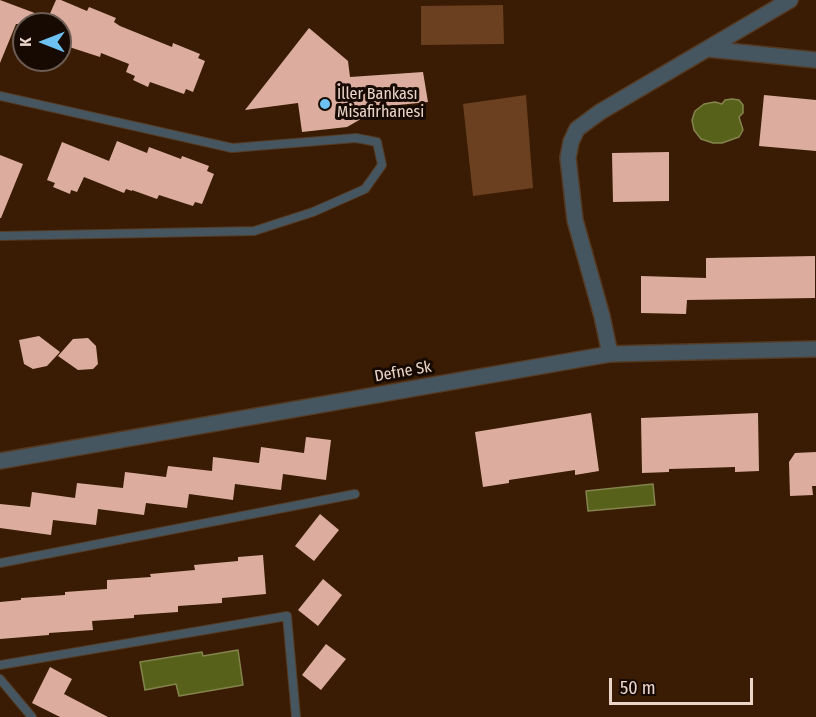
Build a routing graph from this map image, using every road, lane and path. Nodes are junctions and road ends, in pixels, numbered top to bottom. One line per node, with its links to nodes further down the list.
1 (790, 0): 2 (street)
2 (708, 50): 3 (street); 7 (street)
3 (816, 60)
4 (0, 96): 5 (lane)
5 (0, 236)
6 (816, 350): 7 (street, Defne Sk)
7 (610, 354): 8 (street, Defne Sk)
8 (0, 461)
9 (355, 494): 10 (lane)
10 (0, 564)
11 (0, 665): 14 (lane)
12 (0, 679): 13 (lane)
13 (32, 717)
14 (296, 717)

